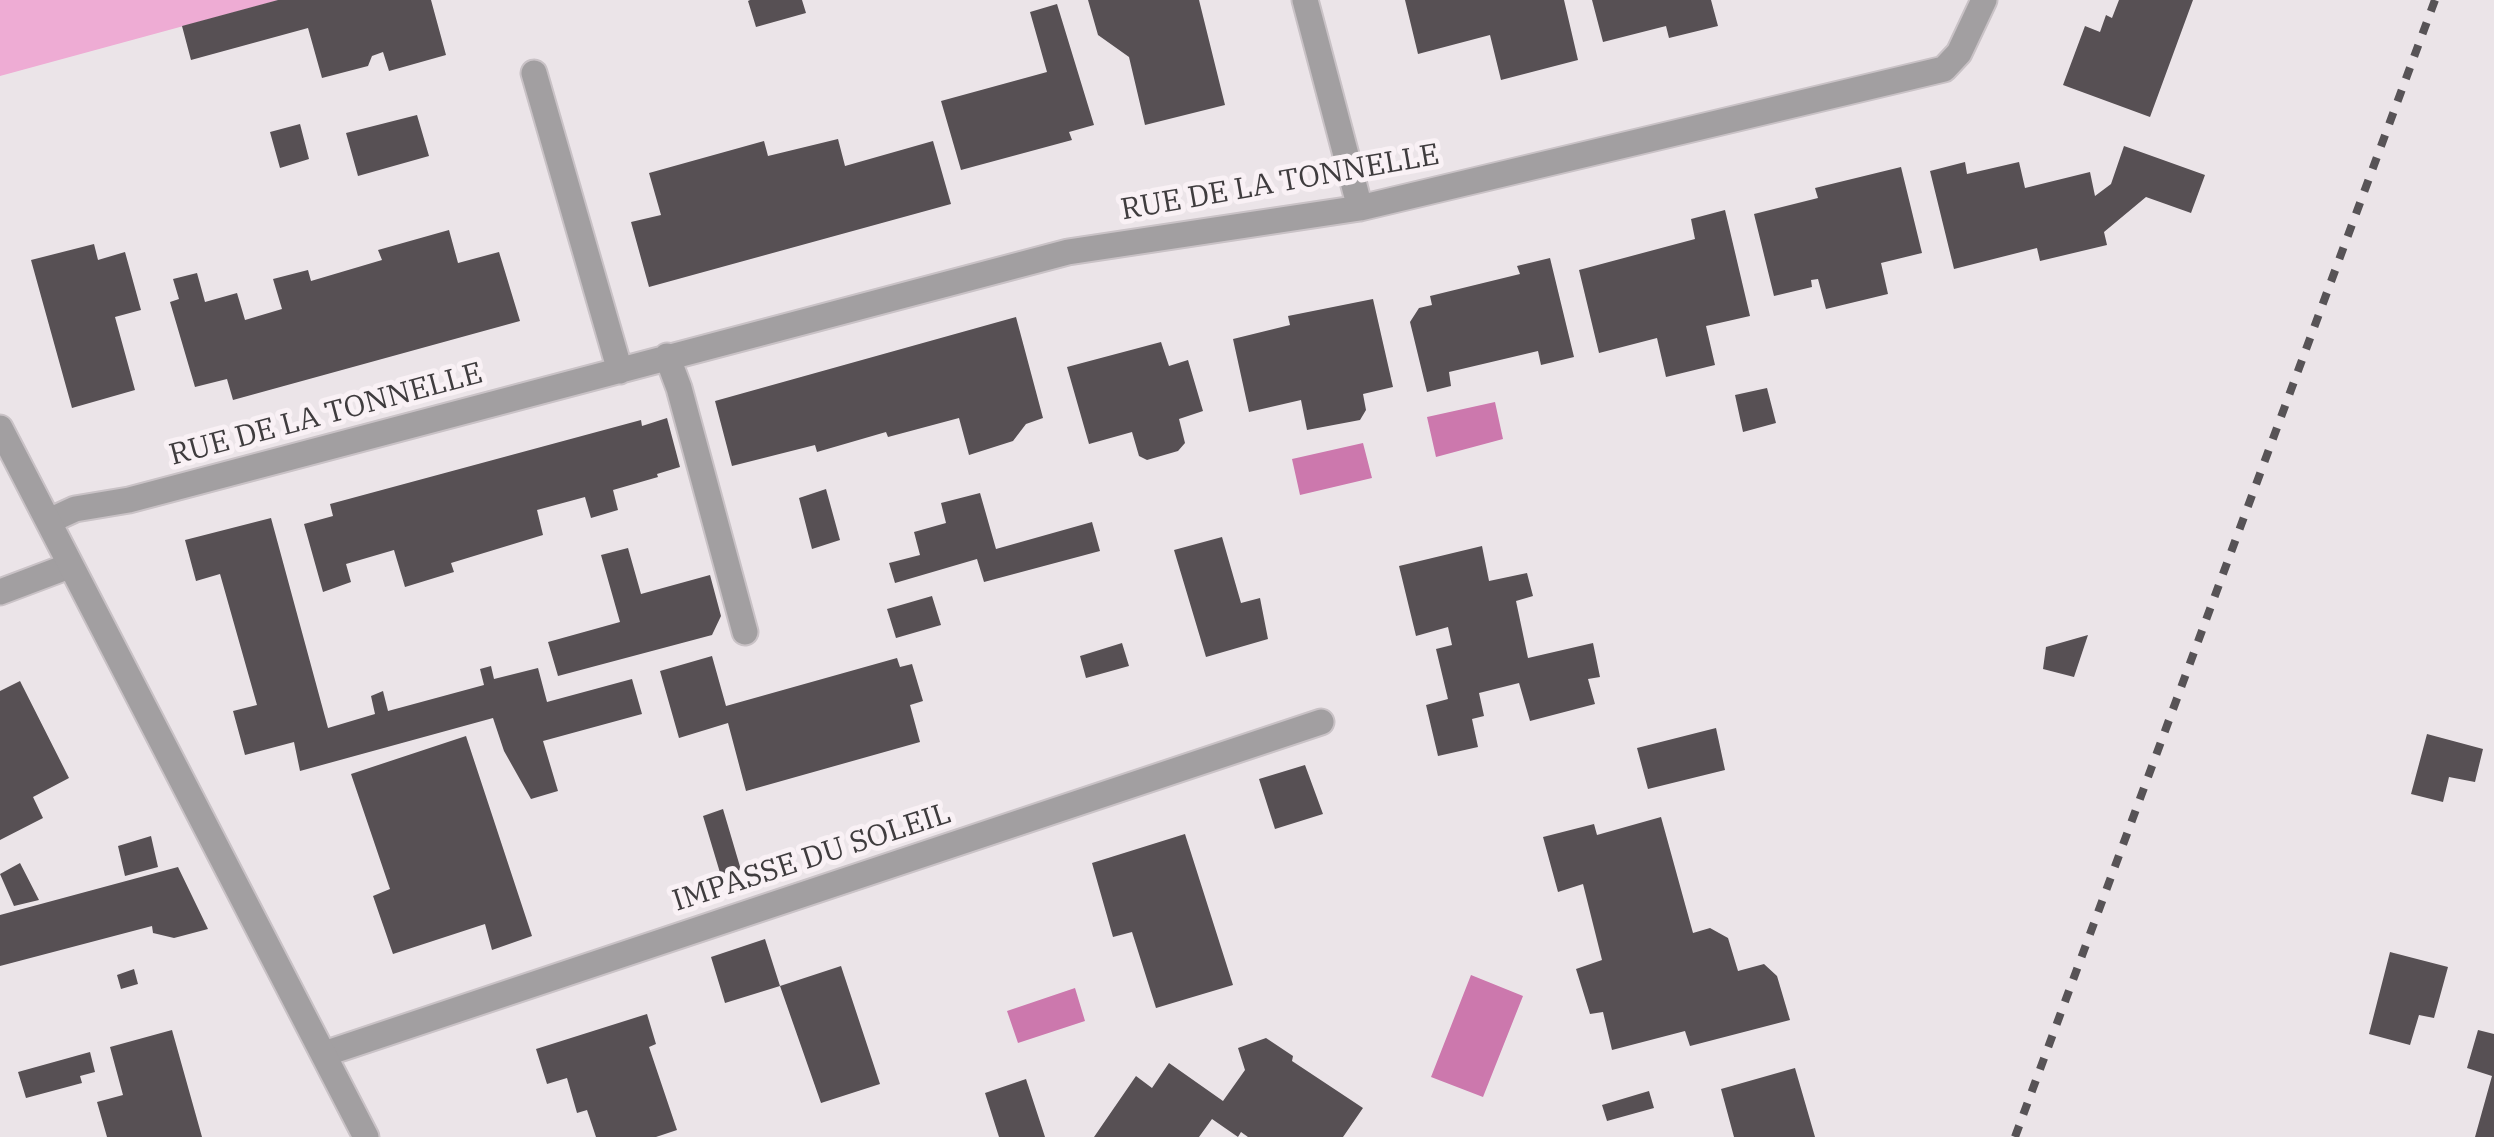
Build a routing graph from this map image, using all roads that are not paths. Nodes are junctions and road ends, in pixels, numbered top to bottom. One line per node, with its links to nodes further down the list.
1 (1305, 0): 4 (street)
2 (1984, 0): 4 (street, RUE DE LA TONNELLE)
3 (534, 74): 6 (street)
4 (1360, 208): 5 (street, RUE DE LA TONNELLE)
5 (667, 356): 6 (street, RUE DE LA TONNELLE); 11 (street)
6 (620, 371): 8 (street, RUE DE LA TONNELLE)
7 (0, 428): 8 (street)
8 (49, 521): 9 (street)
9 (69, 566): 10 (street); 13 (street)
10 (0, 592)
11 (745, 632)
12 (1321, 722): 13 (street, IMPASSE DU SOLEIL)
13 (324, 1054): 14 (street)
14 (366, 1137)

